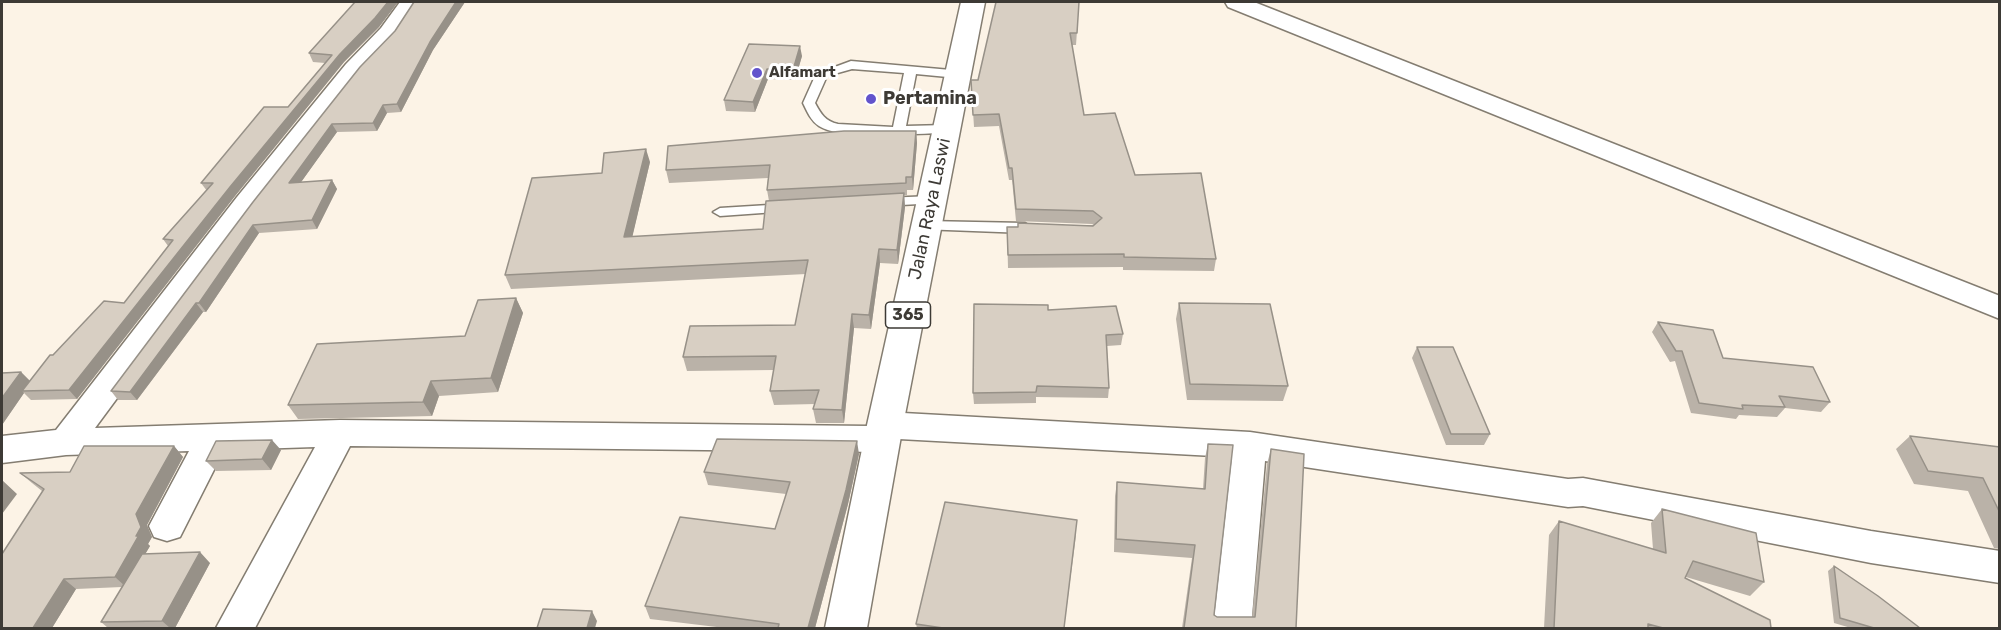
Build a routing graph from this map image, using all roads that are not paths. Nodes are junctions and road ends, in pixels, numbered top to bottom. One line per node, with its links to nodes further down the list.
1 (411, 2): 18 (street)
2 (973, 2): 5 (main road, Jalan Raya Laswi / 365)
3 (1236, 2): 13 (street)
4 (911, 70): 5 (lane); 6 (lane); 6 (lane)
5 (958, 74): 7 (main road, Jalan Raya Laswi / 365)
6 (899, 129): 7 (lane)
7 (946, 129): 11 (main road, Jalan Raya Laswi / 365)
8 (867, 203): 11 (lane)
9 (799, 207): 10 (lane)
10 (720, 212)
11 (929, 213): 12 (lane); 14 (main road, Jalan Raya Laswi / 365)
12 (1036, 229)
13 (2000, 308)
14 (885, 425): 15 (street); 17 (street); 23 (main road, Jalan Raya Laswi / 365)
15 (340, 433): 16 (street); 22 (street)
16 (215, 435): 18 (street); 20 (street)
17 (1242, 441): 21 (street); 24 (street)
18 (66, 442): 19 (street)
19 (2, 449)
20 (167, 526)
21 (2000, 567)
22 (235, 628)
23 (846, 628)
24 (1232, 628)

